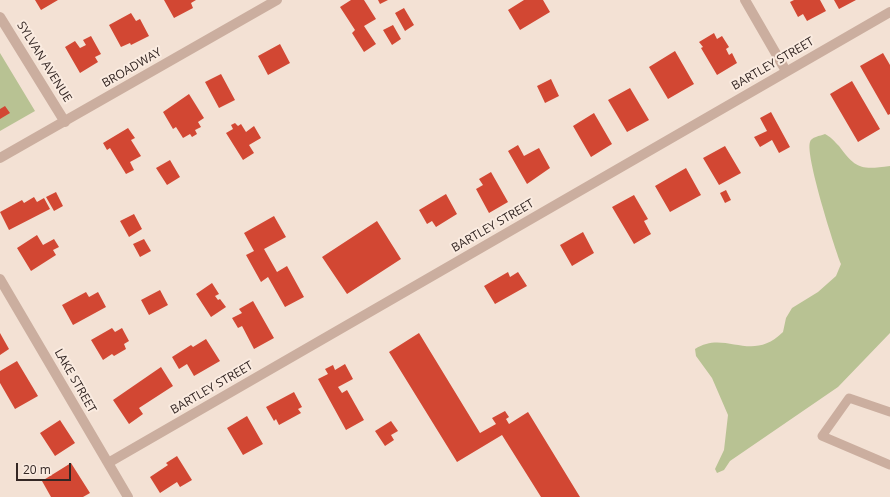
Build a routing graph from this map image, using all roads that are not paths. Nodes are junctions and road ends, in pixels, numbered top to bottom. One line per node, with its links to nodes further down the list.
1 (277, 0): 6 (street, BROADWAY)
2 (745, 0): 5 (street)
3 (890, 12): 5 (street, BARTLEY STREET)
4 (0, 17): 6 (street, SYLVAN AVENUE)
5 (786, 71): 10 (street, BARTLEY STREET)
6 (65, 122): 7 (street, BROADWAY)
7 (0, 158)
8 (0, 278): 10 (street, LAKE STREET)
9 (890, 412): 11 (lane)
10 (108, 463): 12 (street, LAKE STREET)
11 (890, 465)
12 (128, 497)

